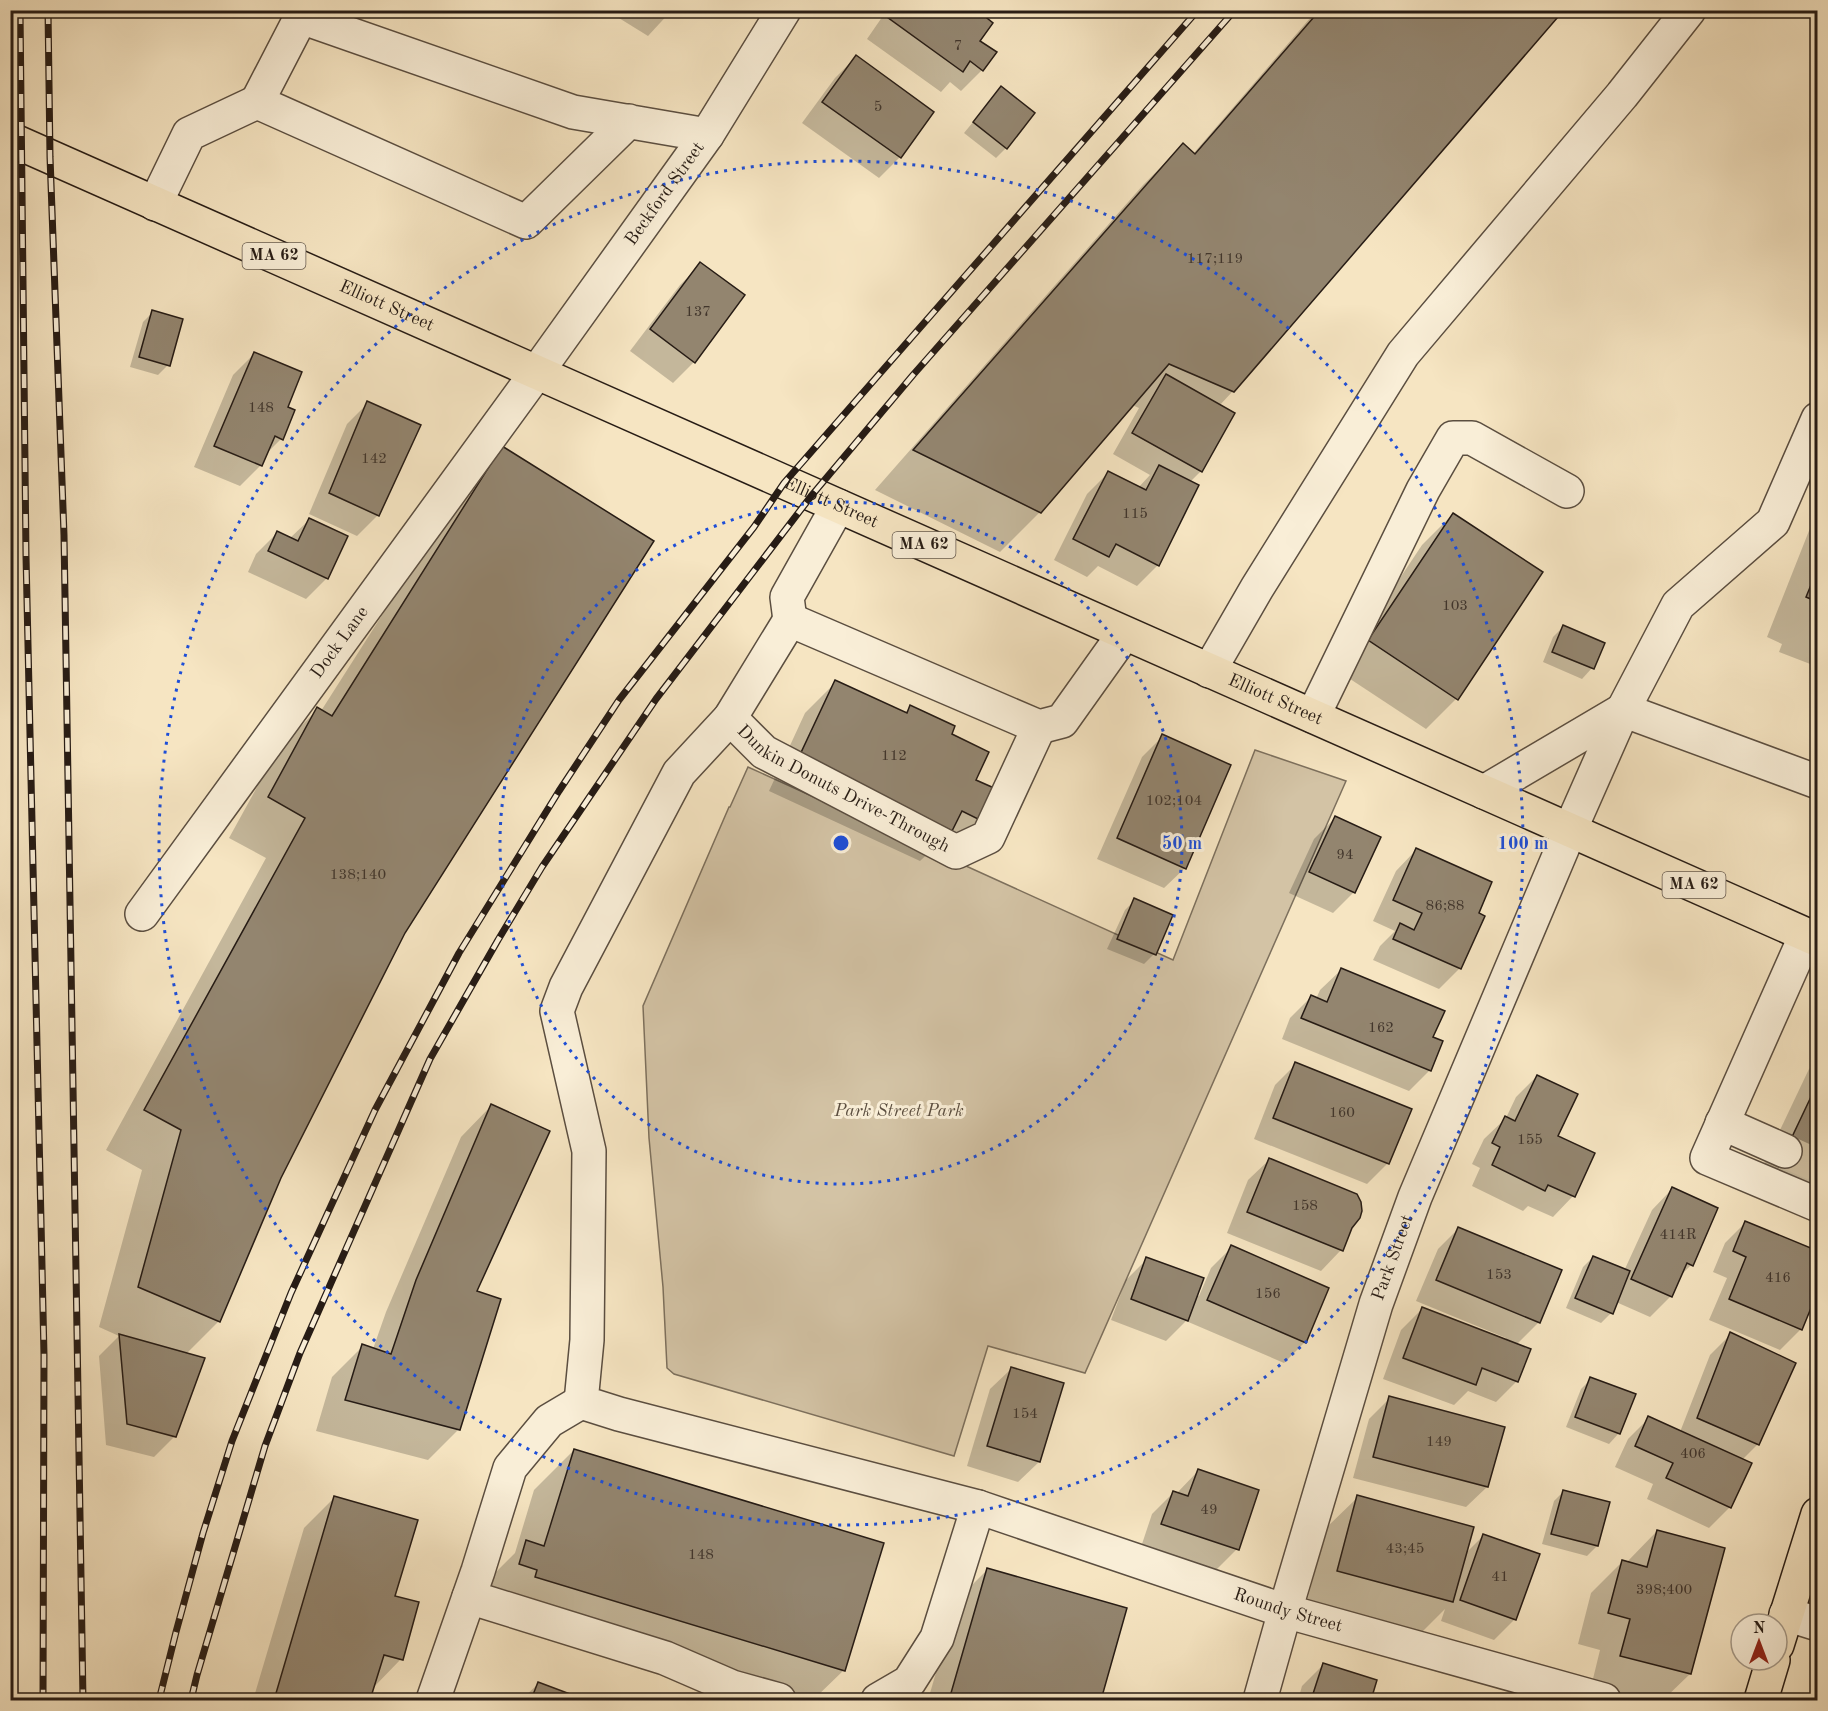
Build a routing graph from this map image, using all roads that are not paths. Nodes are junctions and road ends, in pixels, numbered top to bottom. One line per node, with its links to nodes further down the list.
1 (784, 10): 5 (street, Beckford Street)
2 (1689, 10): 14 (street)
3 (257, 102): 4 (street); 4 (street); 7 (street)
4 (629, 121): 5 (street)
5 (707, 135): 8 (street, Beckford Street)
6 (10, 139): 7 (main road, Elliott Street / MA 62)
7 (154, 204): 8 (main road, Elliott Street / MA 62)
8 (537, 372): 11 (main road, Elliott Street / MA 62); 22 (street, Dock Lane)
9 (1818, 419): 15 (street, Park Street)
10 (1567, 491): 16 (street)
11 (838, 507): 12 (street); 13 (main road, Elliott Street / MA 62)
12 (790, 620): 17 (street, Dunkin Donuts Drive-Through); 18 (street)
13 (1124, 634): 14 (main road, Elliott Street / MA 62); 18 (street)
14 (1209, 671): 16 (main road, Elliott Street / MA 62)
15 (1623, 710): 19 (street); 20 (street); 21 (street, Park Street)
16 (1312, 716): 20 (main road, Elliott Street / MA 62)
17 (730, 718): 18 (street, Dunkin Donuts Drive-Through); 27 (street)
18 (1039, 727)
19 (1818, 782)
20 (1484, 792): 21 (main road, Elliott Street / MA 62)
21 (1570, 830): 23 (main road, Elliott Street / MA 62); 31 (street, Park Street)
22 (142, 914)
23 (1812, 938): 24 (street)
24 (1722, 1123): 25 (street); 26 (street)
25 (1785, 1151)
26 (1818, 1205)
27 (581, 1402): 28 (street, Roundy Street); 30 (street)
28 (978, 1507): 31 (street, Roundy Street); 38 (street)
29 (1818, 1514): 32 (main road)
30 (469, 1597): 36 (street); 37 (street)
31 (1285, 1611): 39 (street, Park Street); 40 (street, Roundy Street)
32 (1787, 1612)
33 (1789, 1615): 34 (street)
34 (1818, 1624)
35 (1769, 1672): 41 (main road)
36 (433, 1701)
37 (779, 1701)
38 (878, 1701)
39 (1260, 1701)
40 (1604, 1701)
41 (1761, 1701)

